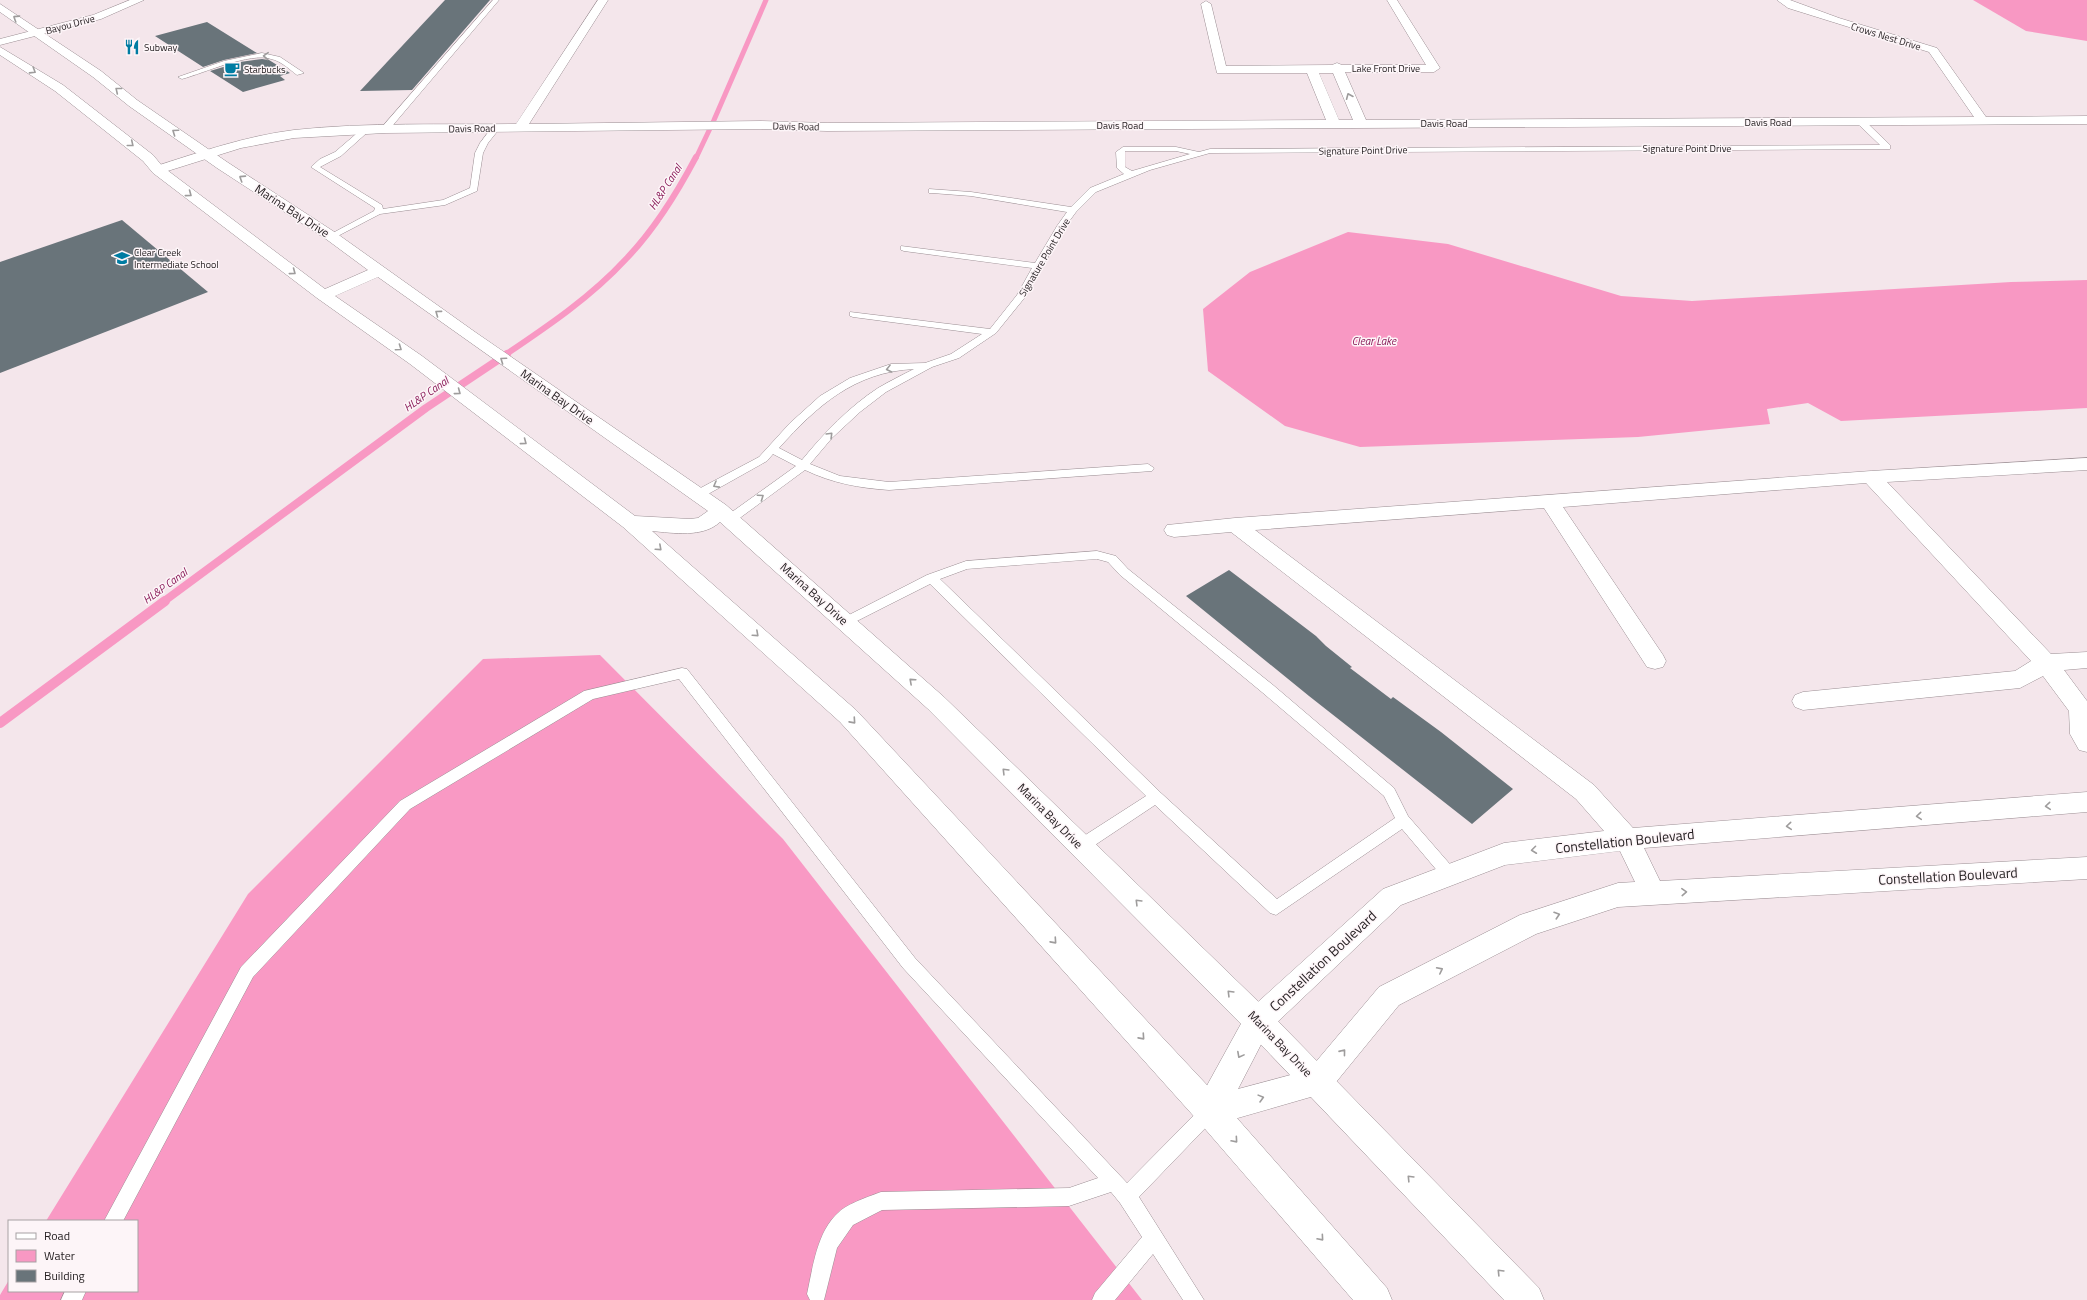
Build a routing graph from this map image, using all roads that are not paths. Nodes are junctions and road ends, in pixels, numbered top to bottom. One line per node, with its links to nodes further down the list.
1 (139, 0): 8 (street, Bayou Drive)
2 (496, 0): 30 (lane)
3 (603, 0): 29 (street)
4 (1392, 0): 12 (street, Lake Front Drive)
5 (1782, 0): 25 (street, Crows Nest Drive)
6 (1206, 4): 11 (street, Lake Front Drive)
7 (0, 7): 8 (street, Marina Bay Drive, one-way to 7)
8 (36, 33): 9 (street, Bayou Drive); 15 (street, Marina Bay Drive)
9 (0, 42)
10 (0, 50): 18 (street, one-way to 18)
11 (1311, 68): 12 (street, Lake Front Drive); 26 (street)
12 (1337, 68): 27 (street, Lake Front Drive, one-way to 12)
13 (300, 73): 14 (lane, one-way to 14)
14 (182, 77)
15 (102, 78): 16 (street); 19 (street, Marina Bay Drive, one-way to 15)
16 (88, 81)
17 (74, 84): 18 (street)
18 (59, 88): 22 (street)
19 (133, 103): 20 (street); 32 (street, Marina Bay Drive, one-way to 19)
20 (120, 107)
21 (107, 111): 22 (street)
22 (94, 115): 34 (street, one-way to 34)
23 (2087, 120): 25 (street, Davis Road)
24 (1860, 121): 25 (street, Davis Road); 27 (street, Davis Road); 33 (lane, Signature Point Drive)
25 (1983, 121)
26 (1334, 124): 27 (street, Davis Road); 29 (street, Davis Road)
27 (1362, 124)
28 (496, 128): 29 (street, Davis Road); 30 (street, Davis Road); 38 (lane)
29 (520, 128)
30 (385, 129): 31 (street, Davis Road)
31 (366, 130): 32 (street, Davis Road); 38 (lane)
32 (207, 154): 34 (street, Davis Road); 39 (street, Marina Bay Drive, one-way to 32)
33 (1199, 154): 35 (lane, Signature Point Drive); 35 (lane)
34 (158, 170): 43 (street, one-way to 43)
35 (1133, 174): 37 (lane, Signature Point Drive)
36 (932, 191): 37 (lane)
37 (1073, 210): 41 (lane, Signature Point Drive)
38 (378, 212): 39 (lane)
39 (331, 236): 42 (street, Marina Bay Drive)
40 (904, 248): 41 (lane)
41 (1038, 266): 45 (lane, Signature Point Drive)
42 (380, 271): 43 (street); 52 (street, Marina Bay Drive, one-way to 42)
43 (323, 295): 55 (street, one-way to 55)
44 (853, 314): 45 (lane)
45 (990, 332): 46 (lane, Signature Point Drive)
46 (928, 365): 47 (lane, Signature Point Drive, one-way to 47); 48 (lane, Signature Point Drive, one-way to 46)
47 (771, 449): 48 (lane); 52 (lane, Signature Point Drive, one-way to 52)
48 (804, 464): 50 (lane); 54 (lane, Signature Point Drive, one-way to 48)
49 (2087, 464): 51 (street)
50 (1148, 468)
51 (1871, 477): 53 (street); 62 (street)
52 (697, 495): 54 (street, Marina Bay Drive)
53 (1550, 503): 56 (street); 61 (street)
54 (724, 515): 55 (street); 59 (street, Marina Bay Drive)
55 (630, 522): 76 (street, one-way to 76)
56 (1235, 525): 57 (street); 69 (street)
57 (1174, 530)
58 (930, 578): 59 (lane); 66 (lane); 68 (lane)
59 (845, 622): 70 (street, Marina Bay Drive, one-way to 59)
60 (2087, 660): 62 (street)
61 (1655, 661)
62 (2046, 663): 63 (street); 64 (street)
63 (1803, 701)
64 (2084, 711): 65 (street)
65 (2087, 743)
66 (1156, 797): 68 (lane); 70 (lane)
67 (2087, 802): 69 (street, Constellation Boulevard, one-way to 69)
68 (1403, 820): 72 (lane)
69 (1627, 839): 72 (street, Constellation Boulevard, one-way to 72); 73 (street)
70 (1081, 846): 74 (street, Marina Bay Drive, one-way to 70)
71 (2087, 868): 73 (street, Constellation Boulevard, one-way to 71)
72 (1450, 875): 74 (street, Constellation Boulevard)
73 (1653, 894): 75 (street, Constellation Boulevard, one-way to 73)
74 (1258, 1021): 75 (street, Marina Bay Drive); 76 (street, Constellation Boulevard, one-way to 76)
75 (1318, 1082): 76 (street, one-way to 75); 85 (street, Marina Bay Drive, one-way to 75)
76 (1210, 1111): 78 (lane); 84 (street, one-way to 84)
77 (1114, 1182): 78 (lane); 79 (lane); 81 (lane)
78 (1127, 1196): 80 (lane)
79 (114, 1220)
80 (1154, 1238): 82 (lane); 83 (lane)
81 (817, 1294)
82 (1102, 1300)
83 (1194, 1300)
84 (1375, 1300)
85 (1527, 1300)

